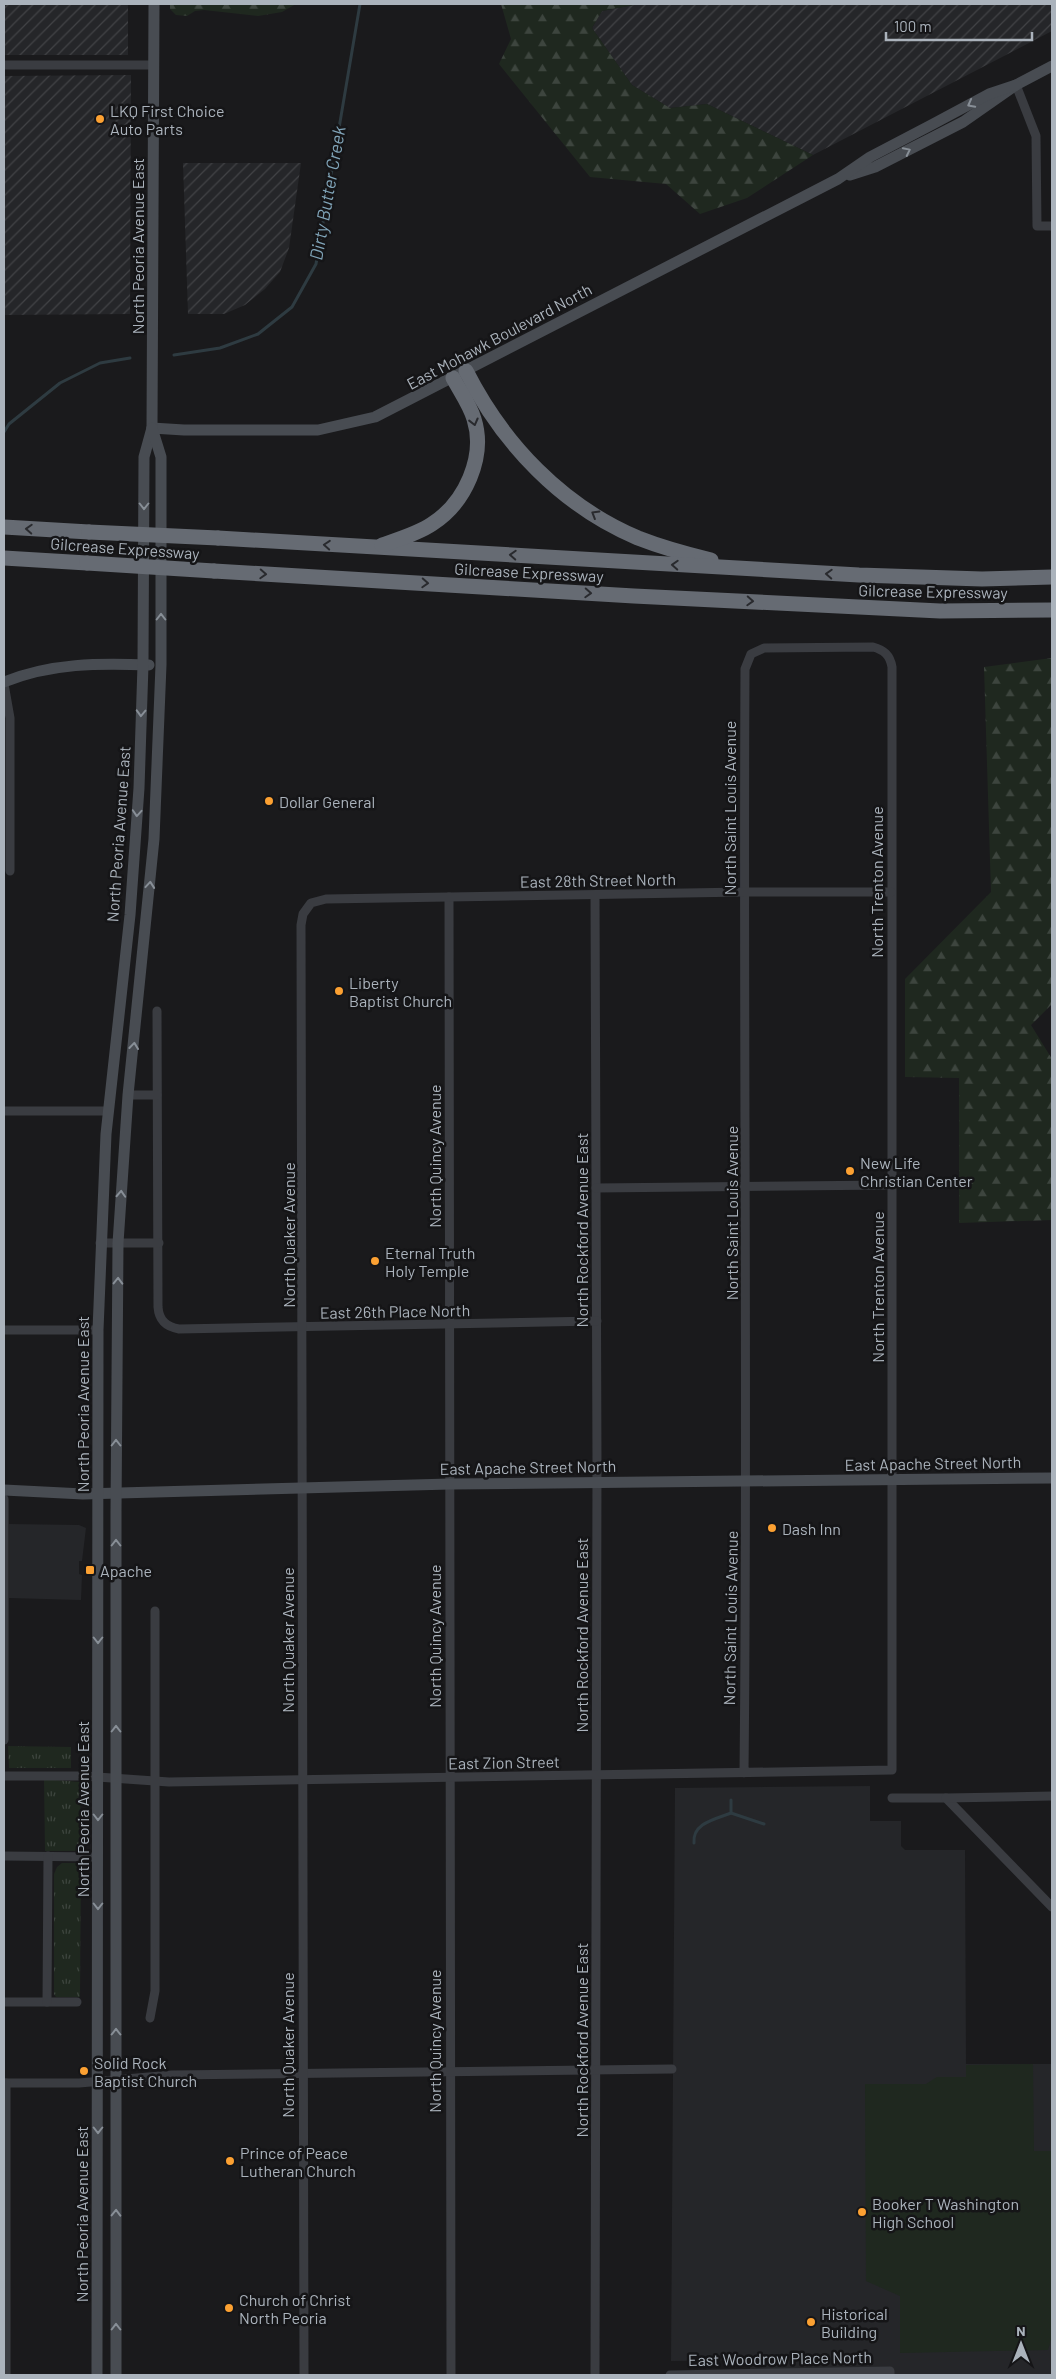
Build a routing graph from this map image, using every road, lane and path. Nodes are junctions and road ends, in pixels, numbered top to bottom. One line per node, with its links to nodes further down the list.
1 (154, 4): 3 (main road, North Peoria Avenue East)
2 (4, 65): 3 (street)
3 (154, 65): 8 (main road, North Peoria Avenue East)
4 (1052, 66): 5 (main road, East Mohawk Boulevard North)
5 (1016, 85): 6 (street); 7 (main road, East Mohawk Boulevard North)
6 (1052, 226)
7 (460, 375): 8 (main road, East Mohawk Boulevard North); 10 (highway, one-way to 10); 12 (highway, one-way to 7)
8 (152, 428): 16 (main road, North Peoria Avenue East, one-way to 16); 17 (main road, North Peoria Avenue East, one-way to 8)
9 (4, 527): 10 (highway, Gilcrease Expressway, one-way to 9, bridge)
10 (375, 548): 12 (highway, Gilcrease Expressway, one-way to 10)
11 (4, 558): 14 (highway, Gilcrease Expressway, one-way to 14, bridge)
12 (741, 569): 13 (highway, Gilcrease Expressway, one-way to 12)
13 (1052, 577)
14 (1052, 610)
15 (751, 654): 20 (street, North Saint Louis Avenue); 21 (street, North Trenton Avenue)
16 (143, 665): 17 (main road); 18 (main road); 29 (main road, North Peoria Avenue East, one-way to 29)
17 (161, 665): 26 (main road, North Peoria Avenue East, one-way to 17)
18 (4, 683): 19 (street)
19 (10, 872)
20 (744, 892): 21 (street, East 28th Street North); 22 (street, East 28th Street North); 31 (street, North Saint Louis Avenue)
21 (891, 892): 30 (street, North Trenton Avenue)
22 (595, 895): 23 (street, East 28th Street North); 32 (street, North Rockford Avenue East)
23 (448, 897): 24 (street, East 28th Street North); 37 (street, North Quincy Avenue)
24 (308, 906): 38 (street, North Quaker Avenue)
25 (157, 1011): 27 (street)
26 (128, 1095): 27 (street); 34 (main road, North Peoria Avenue East, one-way to 26)
27 (157, 1096): 35 (street)
28 (4, 1111): 29 (street)
29 (108, 1111): 33 (main road, North Peoria Avenue East)
30 (891, 1185): 31 (street); 42 (street, North Trenton Avenue)
31 (746, 1187): 32 (street); 43 (street, North Saint Louis Avenue)
32 (596, 1188): 36 (street, North Rockford Avenue East)
33 (100, 1242): 34 (street); 40 (main road, North Peoria Avenue East)
34 (118, 1242): 35 (street); 48 (main road, North Peoria Avenue East, one-way to 34)
35 (159, 1243): 38 (street, East 26th Place North)
36 (597, 1321): 37 (street, East 26th Place North); 44 (street, North Rockford Avenue East)
37 (449, 1326): 38 (street, East 26th Place North); 45 (street, North Quincy Avenue)
38 (303, 1328): 46 (street, North Quaker Avenue)
39 (4, 1330): 40 (street)
40 (98, 1330): 49 (main road, North Peoria Avenue East)
41 (1052, 1478): 42 (main road, East Apache Street North)
42 (893, 1479): 43 (main road, East Apache Street North); 53 (street, North Trenton Avenue)
43 (747, 1481): 44 (main road, East Apache Street North); 54 (street, North Saint Louis Avenue)
44 (596, 1483): 45 (main road, East Apache Street North); 56 (street, North Rockford Avenue East)
45 (450, 1484): 46 (main road, East Apache Street North); 59 (street, North Quincy Avenue)
46 (302, 1488): 48 (main road, East Apache Street North); 60 (street, North Quaker Avenue)
47 (4, 1490): 49 (main road, East Apache Street North)
48 (116, 1492): 49 (main road, East Apache Street North); 58 (main road, North Peoria Avenue East, one-way to 48)
49 (98, 1493): 57 (main road, North Peoria Avenue East, one-way to 57)
50 (4, 1499): 52 (street)
51 (155, 1611): 61 (street)
52 (4, 1740)
53 (892, 1770): 54 (street, East Zion Street)
54 (744, 1773): 56 (street, East Zion Street)
55 (4, 1776): 57 (street, East Zion Street)
56 (595, 1776): 59 (street, East Zion Street); 74 (street, North Rockford Avenue East)
57 (97, 1777): 58 (street, East Zion Street); 67 (main road, North Peoria Avenue East, one-way to 67)
58 (116, 1778): 61 (street, East Zion Street); 77 (main road, North Peoria Avenue East, one-way to 58)
59 (449, 1778): 60 (street, East Zion Street); 75 (street, North Quincy Avenue)
60 (302, 1779): 61 (street, East Zion Street); 76 (street, North Quaker Avenue)
61 (155, 1781): 72 (street)
62 (1052, 1796): 64 (street)
63 (892, 1798): 64 (street)
64 (946, 1798): 68 (street)
65 (4, 1856): 66 (street)
66 (48, 1856): 67 (street); 70 (street)
67 (98, 1857): 78 (main road, North Peoria Avenue East, one-way to 78)
68 (1052, 1907)
69 (4, 2002): 70 (street)
70 (47, 2002): 71 (street)
71 (77, 2002)
72 (150, 2018)
73 (672, 2069): 74 (street)
74 (596, 2070): 75 (street); 86 (street, North Rockford Avenue East)
75 (449, 2072): 76 (street); 85 (street, North Quincy Avenue)
76 (302, 2073): 77 (street); 84 (street, North Quaker Avenue)
77 (116, 2080): 78 (street); 83 (main road, North Peoria Avenue East, one-way to 77)
78 (98, 2082): 79 (street); 82 (main road, North Peoria Avenue East, one-way to 82)
79 (5, 2083): 81 (street)
80 (890, 2373): 88 (street, East Woodrow Place North)
81 (6, 2375)
82 (97, 2375)
83 (116, 2375)
84 (304, 2375)
85 (450, 2375)
86 (595, 2375)
87 (670, 2375): 88 (street, East Woodrow Place North)
88 (743, 2375)

